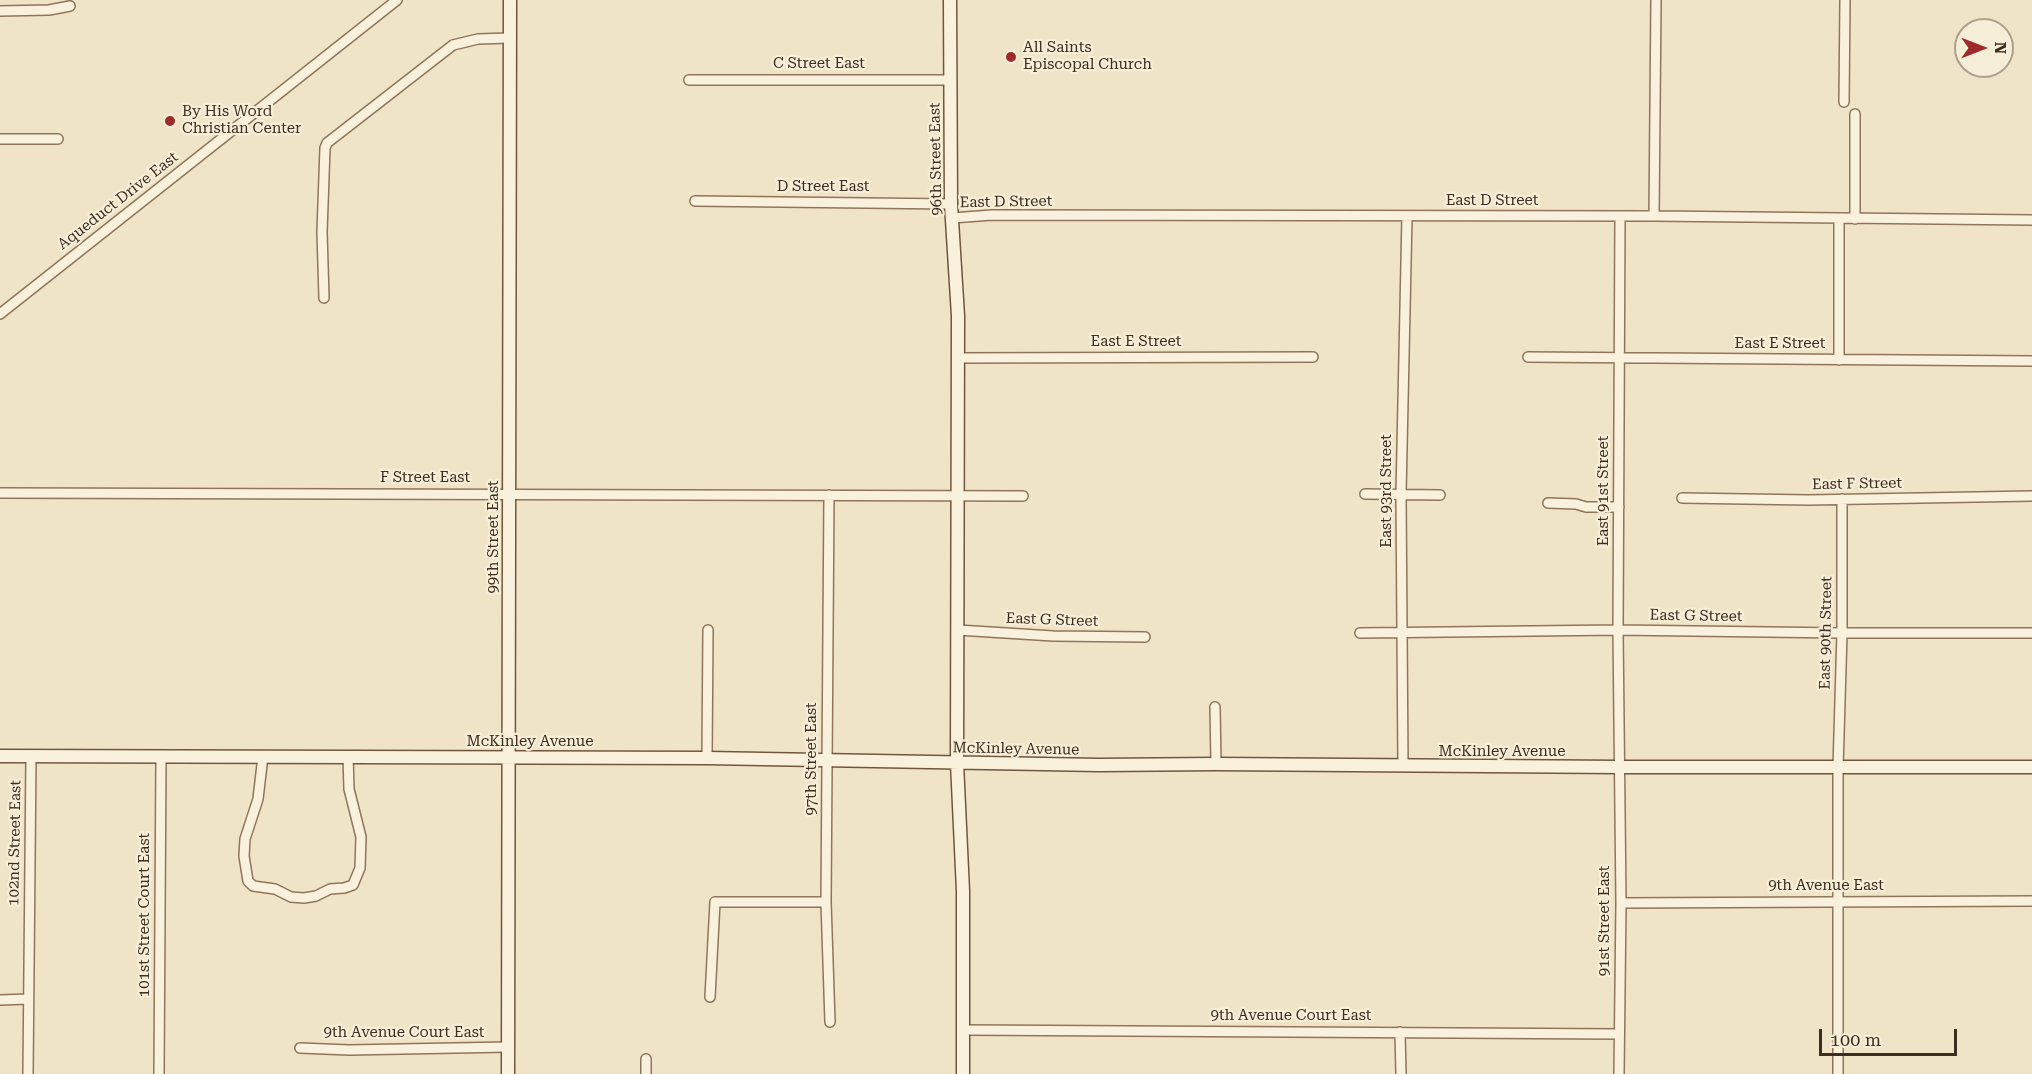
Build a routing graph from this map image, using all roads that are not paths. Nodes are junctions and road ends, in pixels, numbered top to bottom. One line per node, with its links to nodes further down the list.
1 (397, 0): 26 (street, Aqueduct Drive East)
2 (510, 0): 8 (street, 99th Street East)
3 (950, 0): 10 (street, 96th Street East)
4 (1656, 0): 19 (street)
5 (1845, 0): 11 (street)
6 (70, 6): 7 (street)
7 (0, 11)
8 (509, 38): 24 (street); 35 (street, 99th Street East)
9 (689, 80): 10 (street, C Street East)
10 (950, 80): 16 (street, 96th Street East)
11 (1844, 102)
12 (1855, 114): 22 (street)
13 (0, 139): 14 (street)
14 (58, 139)
15 (696, 201): 16 (street, D Street East)
16 (951, 204): 20 (street, 96th Street East)
17 (1407, 216): 18 (street, East D Street); 20 (street, East D Street); 37 (street, East 93rd Street)
18 (1620, 216): 19 (street, East D Street); 31 (street, East 91st Street)
19 (1654, 216): 21 (street, East D Street)
20 (952, 218): 30 (street, 96th Street East)
21 (1839, 219): 22 (street, East D Street); 32 (street)
22 (1855, 219): 23 (street, East D Street)
23 (2032, 220)
24 (324, 298)
25 (0, 301): 26 (street)
26 (11, 305): 27 (street, Aqueduct Drive East)
27 (0, 314)
28 (1313, 357): 30 (street, East E Street)
29 (1528, 357): 31 (street, East E Street)
30 (958, 358): 40 (street, 96th Street East)
31 (1620, 359): 32 (street, East E Street); 46 (street, East 91st Street)
32 (1839, 360): 33 (street, East E Street)
33 (2032, 361)
34 (0, 493): 35 (street, F Street East)
35 (509, 493): 38 (street, F Street East); 61 (street, 99th Street East)
36 (1365, 494): 37 (street)
37 (1401, 494): 39 (street); 50 (street, East 93rd Street)
38 (829, 495): 40 (street, F Street East); 63 (street, 97th Street East)
39 (1440, 495)
40 (958, 496): 41 (street); 48 (street, 96th Street East)
41 (1023, 496)
42 (2032, 496): 44 (street, East F Street)
43 (1682, 498): 44 (street, East F Street)
44 (1842, 499): 52 (street, East 90th Street)
45 (1548, 503): 46 (street)
46 (1619, 507): 49 (street, East 91st Street)
47 (708, 630): 62 (street)
48 (958, 630): 54 (street, East G Street); 64 (street, 96th Street East)
49 (1618, 630): 50 (street, East G Street); 52 (street, East G Street); 67 (street, East 91st Street)
50 (1401, 632): 51 (street, East G Street); 66 (street, East 93rd Street)
51 (1360, 633)
52 (1842, 633): 53 (street, East G Street); 69 (street, East 90th Street)
53 (2032, 633)
54 (1145, 637)
55 (1215, 707): 65 (street)
56 (0, 756): 57 (street, McKinley Avenue)
57 (31, 756): 58 (street, McKinley Avenue); 75 (street, 102nd Street East)
58 (161, 756): 59 (street, McKinley Avenue); 85 (street, 101st Street Court East)
59 (263, 756): 60 (street, McKinley Avenue); 60 (street)
60 (348, 756): 61 (street, McKinley Avenue)
61 (508, 757): 62 (street, McKinley Avenue); 81 (street, 99th Street East)
62 (707, 758): 63 (street, McKinley Avenue)
63 (828, 760): 64 (street, McKinley Avenue); 72 (street, 97th Street East)
64 (957, 763): 65 (street, McKinley Avenue); 78 (street, 96th Street East)
65 (1216, 764): 66 (street, McKinley Avenue)
66 (1403, 766): 67 (street, McKinley Avenue)
67 (1620, 767): 69 (street, McKinley Avenue); 73 (street, 91st Street East)
68 (2032, 767): 69 (street, McKinley Avenue)
69 (1838, 768): 70 (street, East 90th Street)
70 (1839, 901): 71 (street, 9th Avenue East); 73 (street, 9th Avenue East); 91 (street, East 90th Street)
71 (2032, 901)
72 (825, 902): 74 (street); 77 (street, 97th Street East)
73 (1621, 903): 80 (street, 91st Street East)
74 (710, 997)
75 (28, 999): 76 (street); 84 (street, 102nd Street East)
76 (0, 1000)
77 (830, 1022)
78 (964, 1030): 79 (street, 9th Avenue Court East); 88 (street, 96th Street East)
79 (1400, 1032): 80 (street, 9th Avenue Court East); 89 (street)
80 (1619, 1034): 90 (street, 91st Street East)
81 (508, 1047): 82 (street, 9th Avenue Court East); 86 (street, 99th Street East)
82 (300, 1048)
83 (646, 1059): 87 (street)
84 (28, 1074)
85 (159, 1074)
86 (508, 1074)
87 (646, 1074)
88 (963, 1074)
89 (1401, 1074)
90 (1619, 1074)
91 (1838, 1074)

